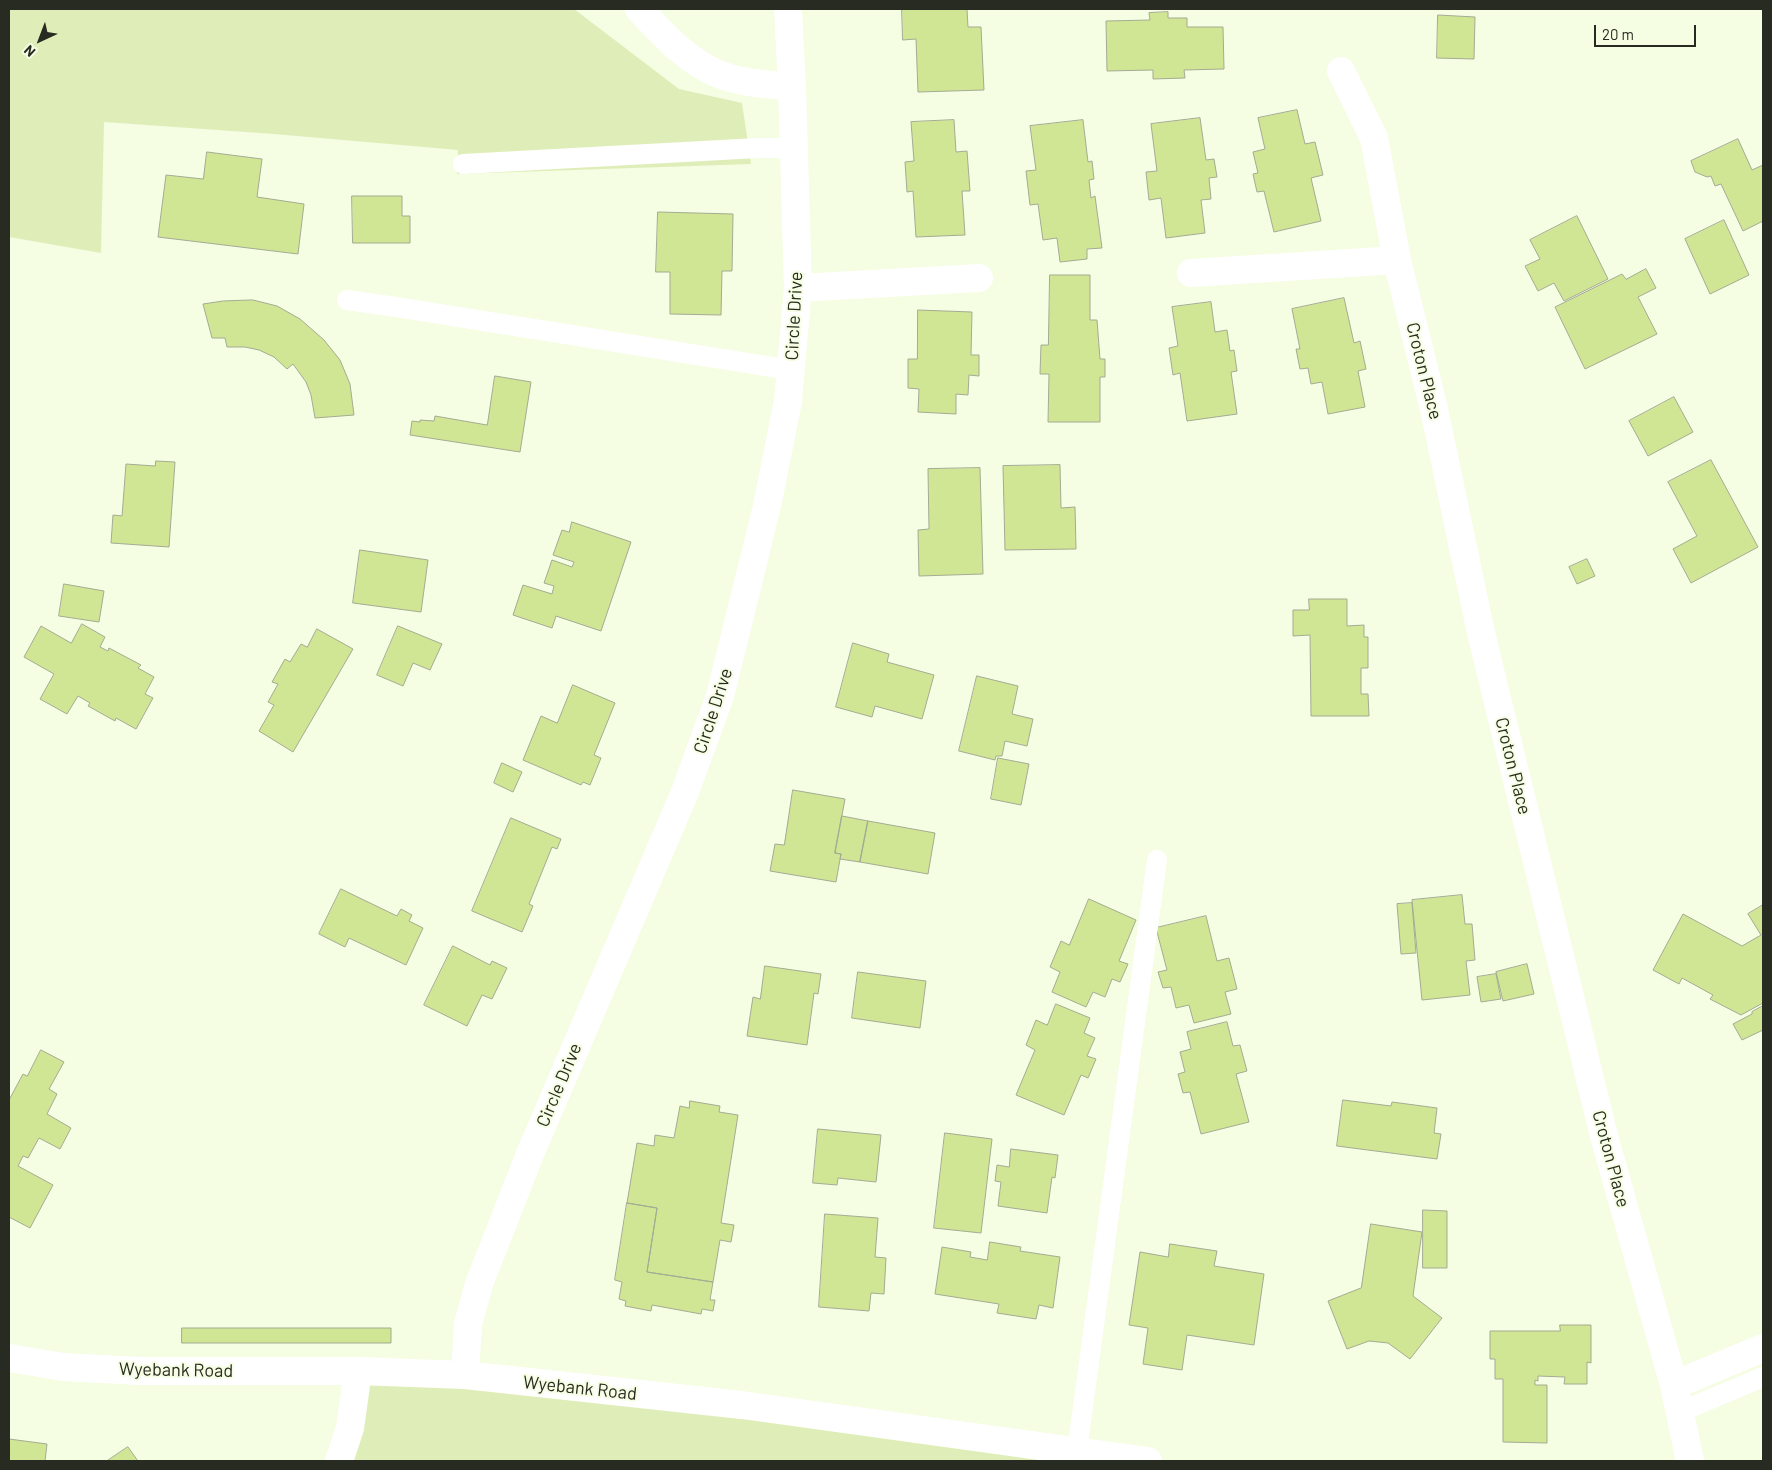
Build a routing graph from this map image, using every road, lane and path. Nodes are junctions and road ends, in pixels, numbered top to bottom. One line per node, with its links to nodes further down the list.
1 (639, 9): 4 (street)
2 (788, 9): 4 (street, Circle Drive)
3 (1340, 71): 7 (street, Croton Place)
4 (792, 87): 5 (street, Circle Drive)
5 (794, 148): 6 (lane); 10 (street, Circle Drive)
6 (463, 164)
7 (1397, 260): 8 (street); 19 (street, Croton Place)
8 (1191, 273)
9 (978, 278): 10 (street)
10 (798, 288): 12 (street, Circle Drive)
11 (347, 300): 12 (lane)
12 (791, 370): 17 (street, Circle Drive)
13 (1157, 860): 21 (lane)
14 (1763, 1348): 19 (street)
15 (9, 1358): 16 (street, Wyebank Road)
16 (358, 1371): 17 (street, Wyebank Road); 22 (street)
17 (465, 1375): 21 (street, Wyebank Road)
18 (1763, 1377): 20 (lane)
19 (1674, 1385): 20 (street, Croton Place)
20 (1680, 1412): 24 (street, Croton Place)
21 (1077, 1451): 23 (street, Wyebank Road)
22 (338, 1461)
23 (1148, 1461)
24 (1690, 1461)

